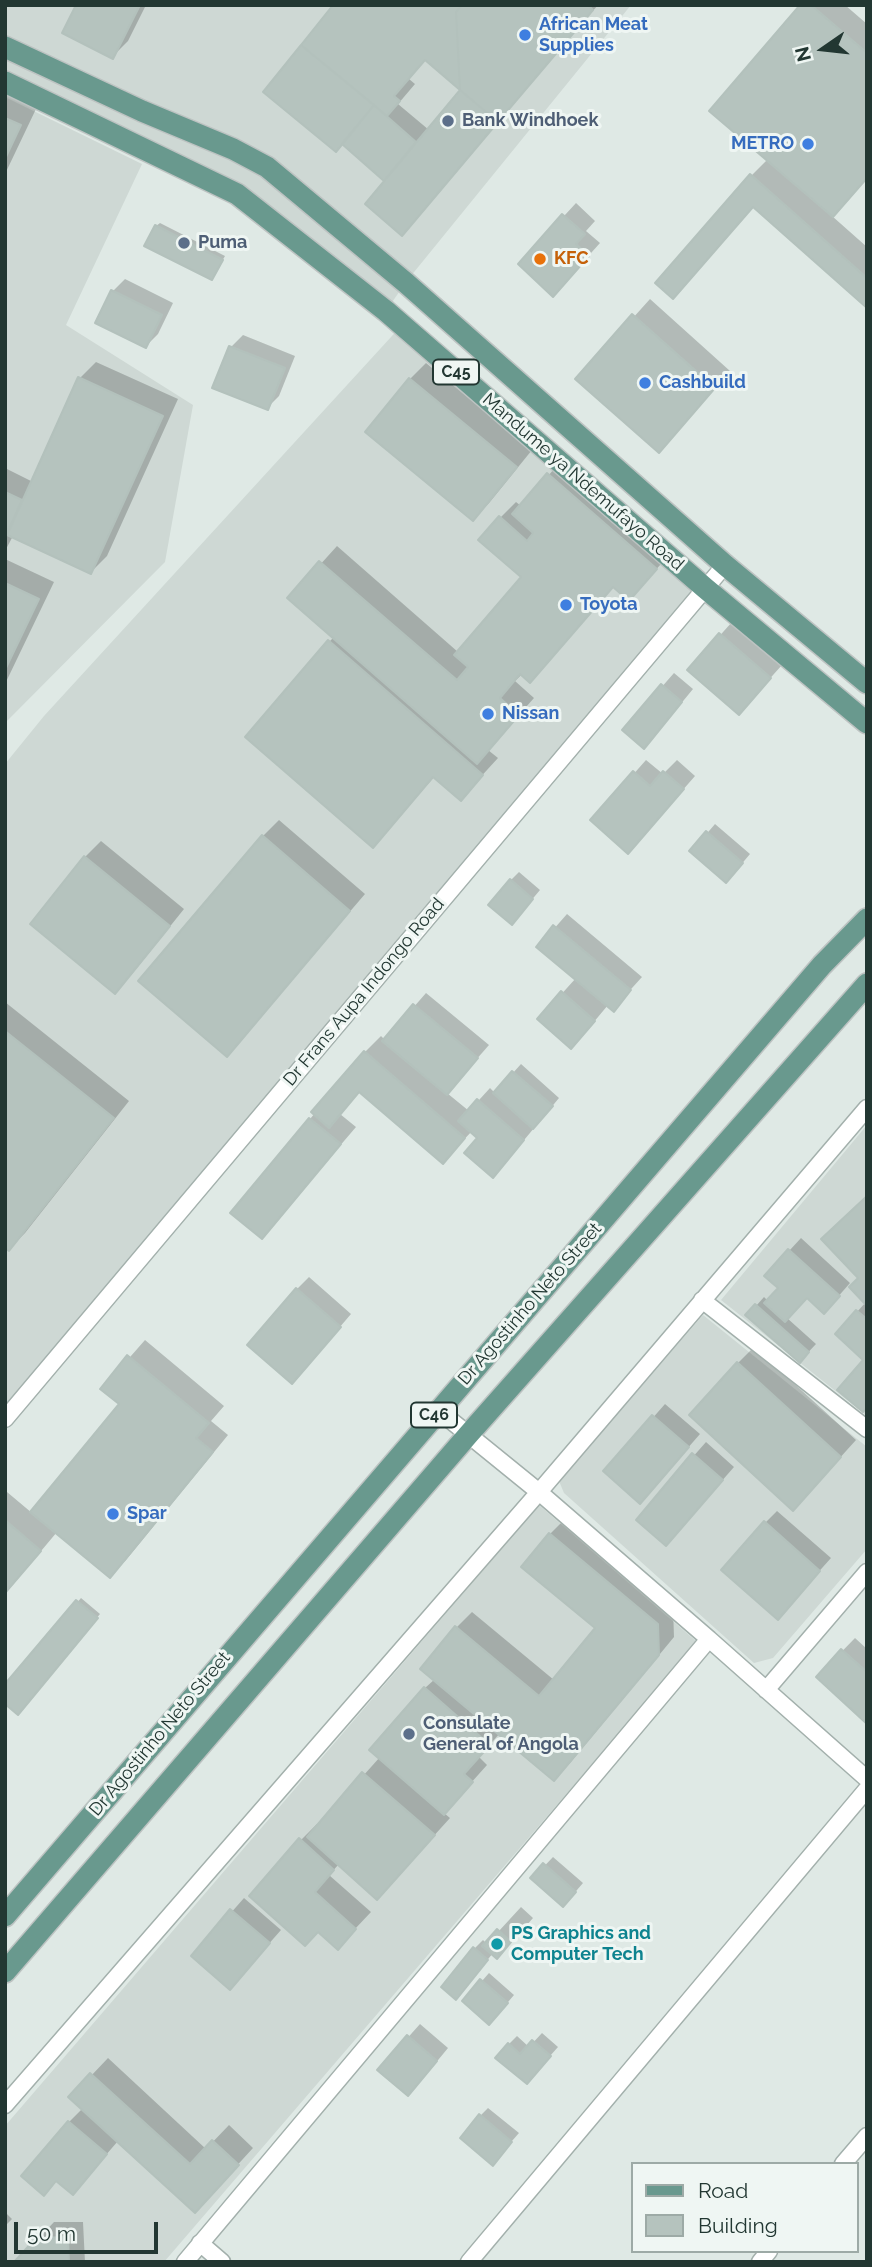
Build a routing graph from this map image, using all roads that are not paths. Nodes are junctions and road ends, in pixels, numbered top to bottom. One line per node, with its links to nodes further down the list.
1 (5, 47): 3 (main road, Mandume ya Ndemufayo Road / C45)
2 (5, 82): 4 (main road, Mandume ya Ndemufayo Road / C45)
3 (724, 565): 4 (street, Dr Frans Aupa Indongo Road); 5 (main road, Mandume ya Ndemufayo Road / C45)
4 (705, 588): 6 (main road, Mandume ya Ndemufayo Road / C45); 12 (street, Dr Frans Aupa Indongo Road)
5 (867, 683)
6 (867, 723)
7 (867, 919): 11 (main road, Dr Agostinho Neto Street / C46)
8 (867, 984): 14 (main road, Dr Agostinho Neto Street / C46)
9 (867, 1108): 10 (street)
10 (702, 1300): 13 (street); 15 (street)
11 (438, 1410): 14 (street); 21 (main road, Dr Agostinho Neto Street / C46)
12 (5, 1419)
13 (867, 1429)
14 (468, 1435): 15 (street); 22 (main road, Dr Agostinho Neto Street / C46)
15 (540, 1492): 17 (street); 23 (street)
16 (867, 1572): 18 (street)
17 (709, 1639): 18 (street); 26 (street)
18 (766, 1690): 19 (street)
19 (867, 1779)
20 (867, 1789): 29 (street)
21 (5, 1916)
22 (5, 1972)
23 (5, 2105)
24 (867, 2136): 25 (street)
25 (845, 2162)
26 (200, 2243): 27 (street); 28 (street)
27 (185, 2262)
28 (222, 2262)
29 (469, 2262)

